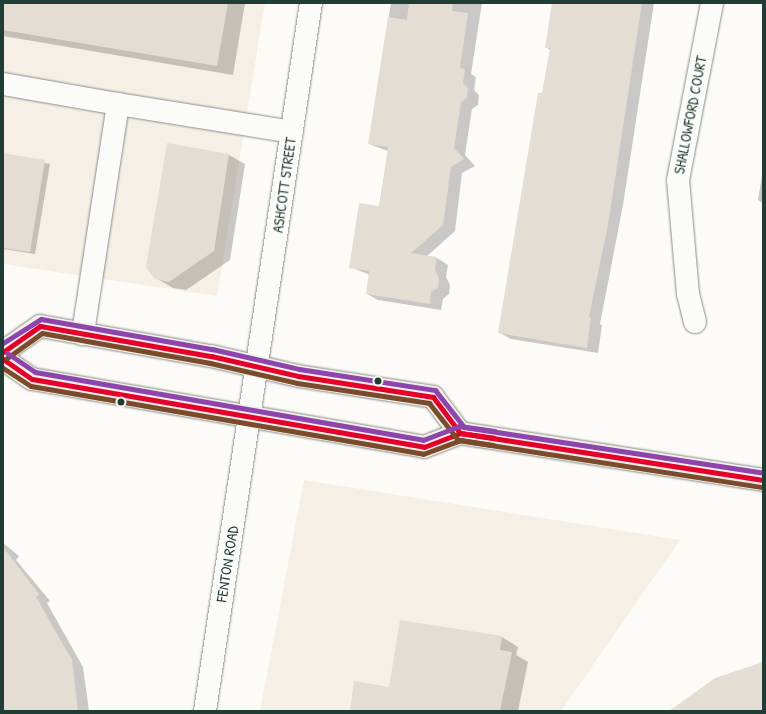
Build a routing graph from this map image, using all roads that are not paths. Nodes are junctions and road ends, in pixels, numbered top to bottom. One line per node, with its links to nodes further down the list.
1 (311, 3): 5 (street, ASHCOTT STREET)
2 (712, 3): 6 (street, SHALLOWFORD COURT)
3 (3, 84): 4 (street)
4 (118, 104): 5 (street); 7 (street)
5 (292, 132): 10 (street, ASHCOTT STREET)
6 (695, 322)
7 (83, 334): 8 (main road); 10 (main road)
8 (3, 352)
9 (3, 359): 11 (main road)
10 (256, 366): 11 (street, ASHCOTT STREET); 12 (main road)
11 (249, 416): 12 (main road); 14 (street, FENTON ROAD)
12 (460, 433): 13 (main road)
13 (763, 480)
14 (205, 711)

